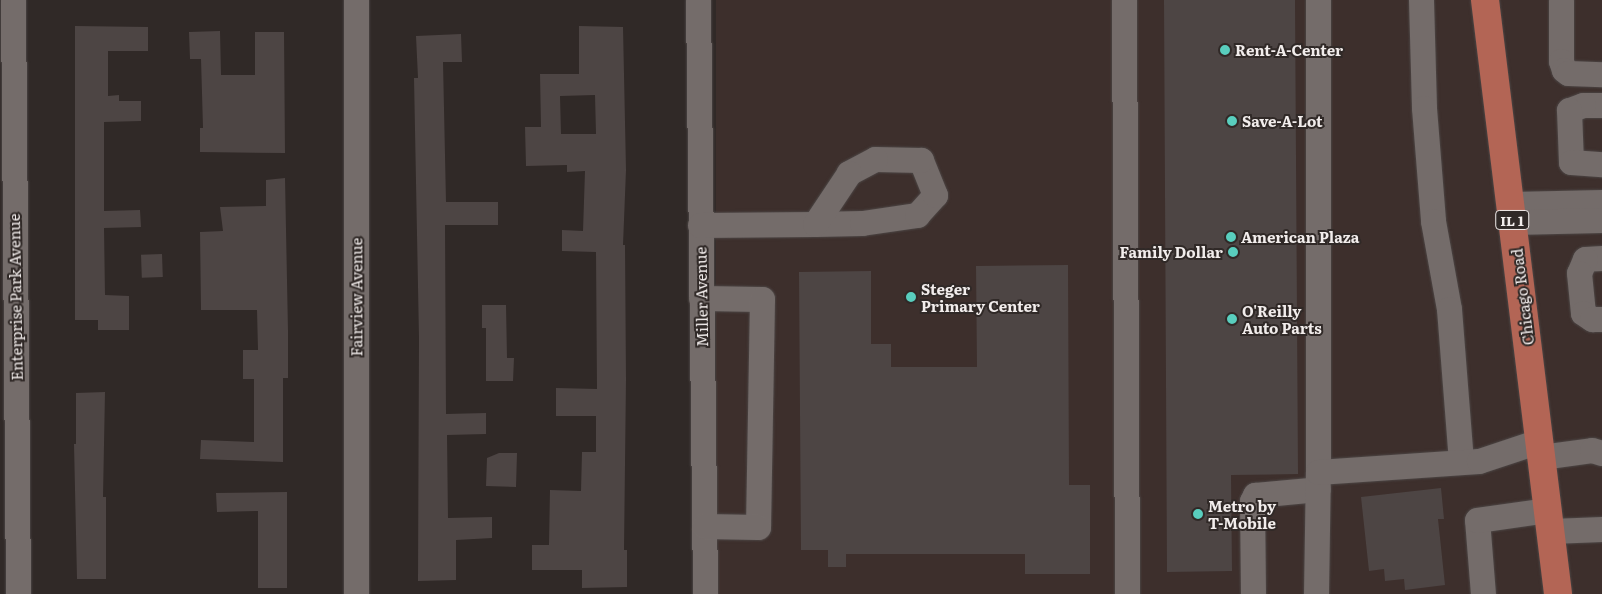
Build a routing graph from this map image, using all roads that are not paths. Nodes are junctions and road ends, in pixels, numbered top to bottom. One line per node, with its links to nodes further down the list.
1 (13, 0): 24 (street, Enterprise Park Avenue)
2 (356, 0): 29 (street, Fairview Avenue)
3 (698, 0): 16 (street, Miller Avenue)
4 (1124, 0): 31 (street)
5 (1318, 0): 23 (street)
6 (1421, 0): 22 (street)
7 (1485, 0): 13 (main road, Chicago Road / IL 1)
8 (1561, 0): 9 (street)
9 (1602, 74)
10 (1602, 105): 11 (street)
11 (1602, 164)
12 (1602, 202): 13 (street)
13 (1511, 213): 14 (street); 20 (main road, Chicago Road / IL 1)
14 (1602, 220)
15 (815, 224): 16 (street)
16 (700, 225): 18 (street, Miller Avenue)
17 (1602, 258): 19 (street)
18 (701, 298): 26 (street, Miller Avenue); 26 (street)
19 (1602, 319)
20 (1540, 449): 21 (street); 22 (street); 25 (main road, Chicago Road / IL 1)
21 (1602, 453)
22 (1461, 462): 23 (street)
23 (1318, 481): 32 (street); 33 (street)
24 (9, 513): 28 (street, Enterprise Park Avenue)
25 (1549, 520): 27 (street); 34 (street); 35 (main road, Chicago Road / IL 1)
26 (704, 526): 30 (street, Miller Avenue)
27 (1602, 528)
28 (18, 594)
29 (356, 594)
30 (705, 594)
31 (1127, 594)
32 (1253, 594)
33 (1316, 594)
34 (1483, 594)
35 (1558, 594)

